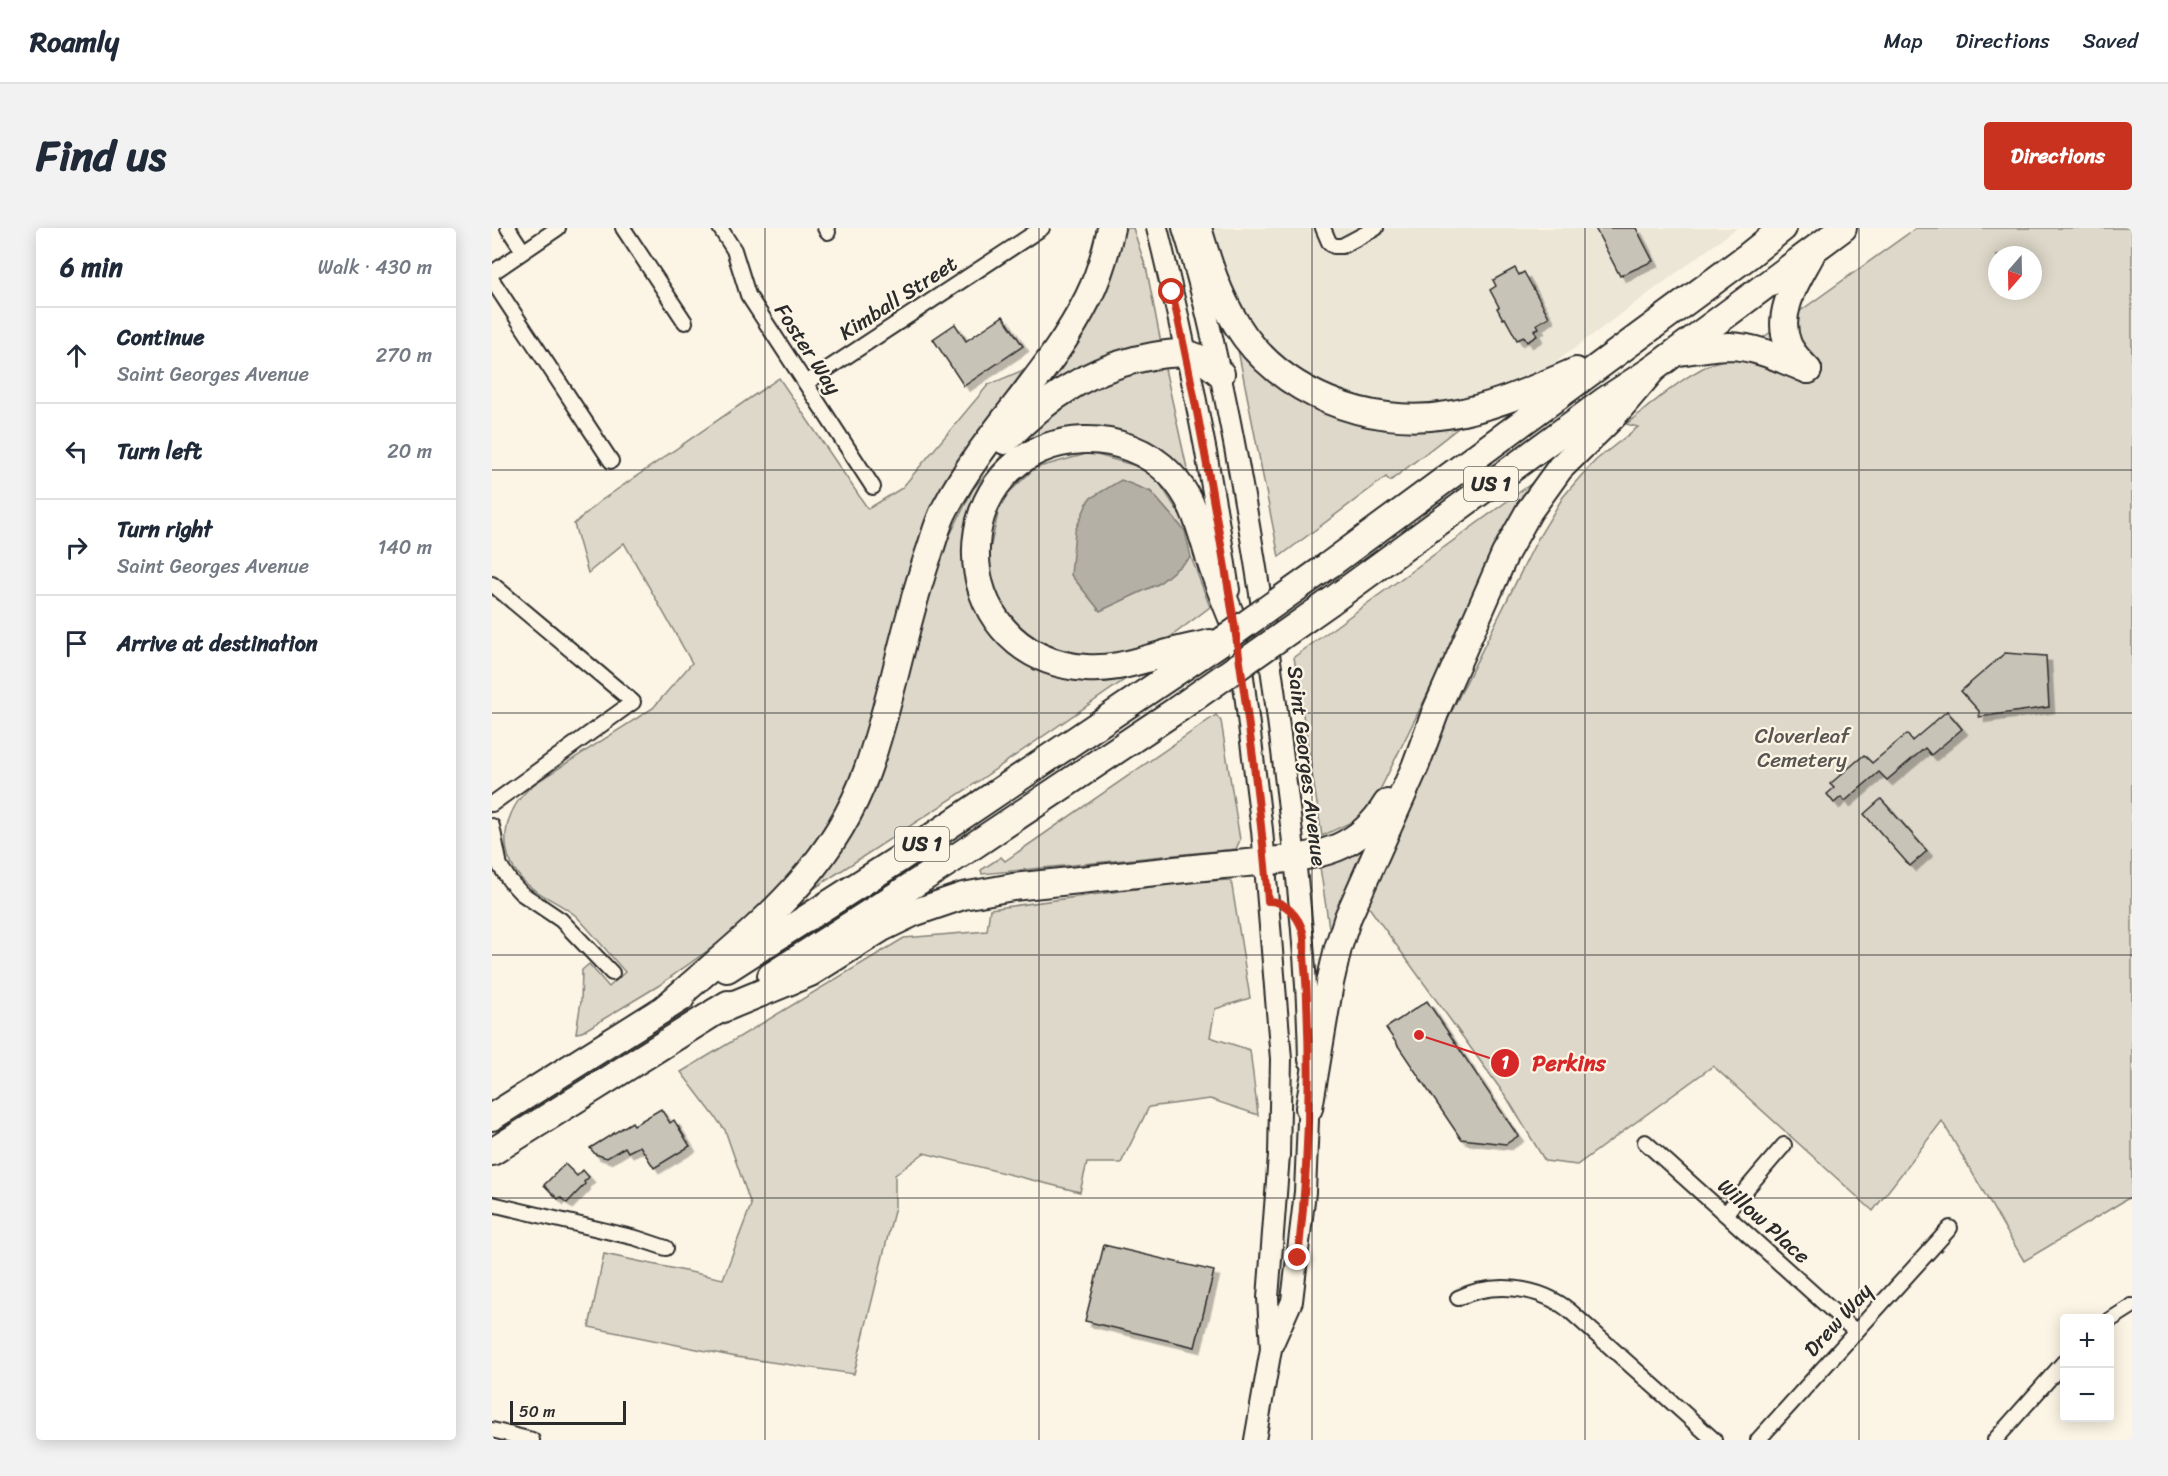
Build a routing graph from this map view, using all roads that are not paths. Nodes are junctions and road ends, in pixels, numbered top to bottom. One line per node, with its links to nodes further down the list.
1 (508, 228): 16 (street)
2 (558, 228): 16 (street)
3 (623, 228): 20 (street)
4 (720, 228): 26 (street, Foster Way)
5 (1042, 228): 26 (street, Kimball Street)
6 (1111, 228): 29 (highway)
7 (1157, 228): 22 (main road, Saint Georges Avenue)
8 (1183, 228): 25 (main road, Saint Georges Avenue)
9 (1198, 228): 23 (highway)
10 (1323, 228): 11 (street)
11 (1376, 228)
12 (1758, 228): 17 (highway)
13 (1783, 228): 17 (highway, US 1)
14 (1843, 228): 15 (highway, US 1)
15 (1815, 249): 21 (highway, US 1); 21 (highway)
16 (523, 251): 18 (street)
17 (1748, 256): 23 (highway, US 1)
18 (492, 273)
19 (492, 280): 27 (street)
20 (685, 322)
21 (1676, 352): 24 (highway, US 1)
22 (1186, 354): 25 (highway); 29 (highway); 31 (main road, Saint Georges Avenue)
23 (1611, 357): 31 (highway, US 1, bridge)
24 (1653, 369): 33 (highway); 43 (highway, US 1, bridge)
25 (1221, 374): 36 (main road, Saint Georges Avenue)
26 (806, 384): 28 (street, Foster Way)
27 (610, 461)
28 (873, 487)
29 (930, 549): 42 (highway)
30 (492, 584): 34 (street)
31 (1229, 631): 32 (highway); 32 (highway); 37 (main road, Saint Georges Avenue)
32 (1166, 665): 42 (highway, US 1)
33 (1435, 713): 36 (highway); 44 (highway)
34 (492, 804)
35 (492, 826): 38 (street)
36 (1294, 857): 37 (highway); 40 (main road, Saint Georges Avenue)
37 (1265, 861): 39 (main road, Saint Georges Avenue); 43 (highway)
38 (496, 868): 41 (street)
39 (1268, 901): 40 (main road); 57 (main road, Saint Georges Avenue)
40 (1303, 932): 44 (main road, Saint Georges Avenue)
41 (612, 973)
42 (666, 1006): 45 (highway, US 1)
43 (715, 1012): 48 (highway, US 1)
44 (1309, 1108): 57 (main road, Saint Georges Avenue)
45 (492, 1117)
46 (1645, 1142): 50 (street, Willow Place)
47 (1784, 1145): 50 (street)
48 (492, 1152)
49 (492, 1204): 52 (street)
50 (1725, 1214): 56 (street, Willow Place)
51 (1950, 1228): 56 (street, Drew Way)
52 (666, 1248)
53 (1458, 1298): 62 (street)
54 (2132, 1306): 55 (street)
55 (2114, 1317)
56 (1855, 1331): 63 (street, Drew Way)
57 (1271, 1349): 61 (main road, Saint Georges Avenue)
58 (2060, 1367): 64 (street)
59 (492, 1430): 60 (street)
60 (532, 1440)
61 (1255, 1440)
62 (1714, 1440)
63 (1758, 1440)
64 (1995, 1440)

